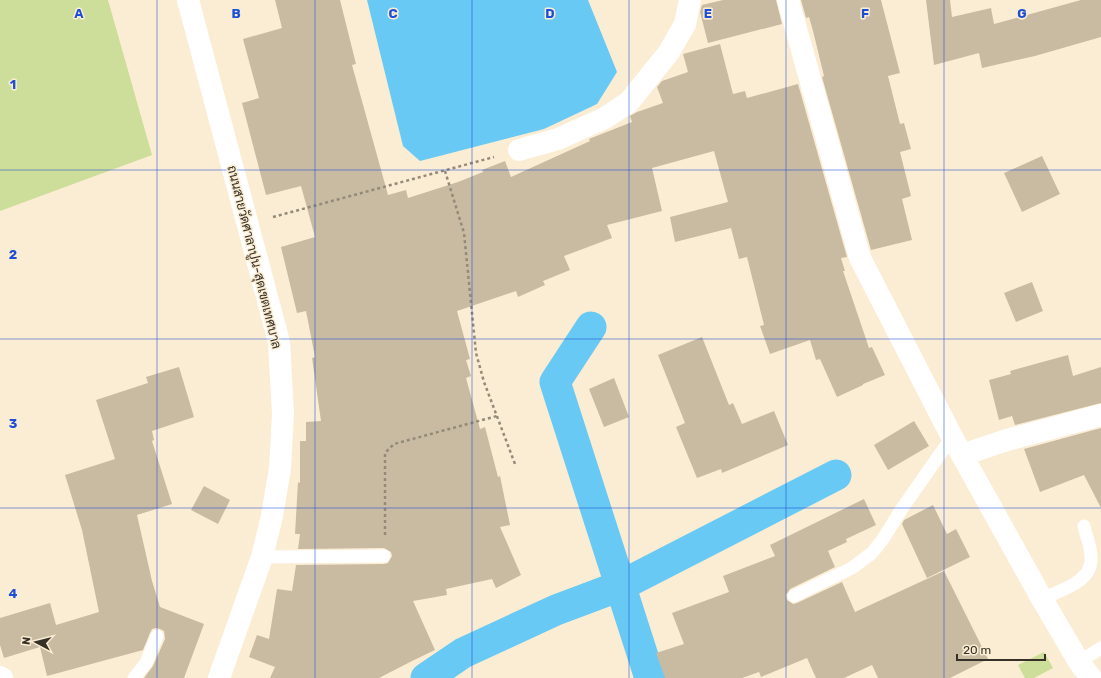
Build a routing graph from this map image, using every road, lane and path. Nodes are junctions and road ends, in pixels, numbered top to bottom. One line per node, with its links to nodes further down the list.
1 (188, 0): 6 (street, ถนนสายวัดศาลาปูน-สุดเขตเทศบาล)
2 (690, 0): 4 (street)
3 (788, 0): 9 (street)
4 (519, 150): 5 (path)
5 (446, 171): 6 (path); 8 (path)
6 (247, 224): 13 (street, ถนนสายวัดศาลาปูน-สุดเขตเทศบาล)
7 (1101, 415): 9 (street)
8 (497, 416): 10 (path); 12 (path)
9 (957, 446): 14 (lane); 15 (street)
10 (516, 464)
11 (1084, 526): 15 (lane)
12 (384, 556): 13 (lane)
13 (262, 557): 20 (street, ถนนสายวัดศาลาปูน-สุดเขตเทศบาล)
14 (794, 596)
15 (1042, 599): 18 (street)
16 (157, 636): 19 (lane)
17 (1101, 648): 18 (lane)
18 (1085, 670)
19 (134, 678)
20 (219, 678)

